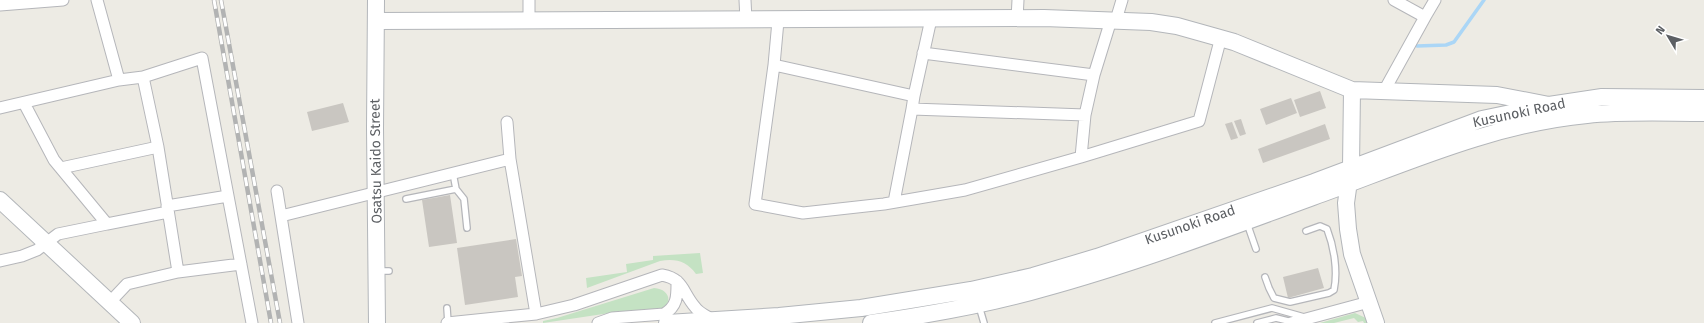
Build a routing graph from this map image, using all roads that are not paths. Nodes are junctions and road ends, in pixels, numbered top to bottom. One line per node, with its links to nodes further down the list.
1 (63, 0): 10 (street)
2 (97, 0): 24 (street)
3 (376, 0): 18 (street, Osatsu Kaido Street)
4 (529, 0): 16 (street)
5 (745, 0): 14 (street)
6 (1018, 0): 13 (street)
7 (1122, 0): 15 (street)
8 (1394, 0): 11 (street)
9 (1435, 0): 11 (street)
10 (0, 5)
11 (1425, 17): 26 (street)
12 (931, 19): 13 (street); 17 (street); 20 (street)
13 (1017, 19): 15 (street)
14 (746, 20): 16 (street); 17 (street)
15 (1113, 20): 19 (street); 22 (street)
16 (529, 21): 18 (street)
17 (778, 21): 21 (street)
18 (376, 22): 45 (street, Osatsu Kaido Street)
19 (1221, 37): 25 (street); 37 (street)
20 (923, 53): 22 (street); 27 (street)
21 (774, 65): 27 (street); 49 (street)
22 (1094, 75): 34 (street)
23 (143, 77): 24 (street); 36 (street); 46 (street)
24 (119, 80): 29 (street)
25 (1352, 90): 26 (street); 39 (street)
26 (1384, 91): 30 (street)
27 (914, 96): 32 (street)
28 (1704, 98): 30 (street, Kusunoki Road)
29 (24, 103): 31 (street); 40 (street)
30 (1549, 105): 39 (street, Kusunoki Road)
31 (0, 108)
32 (912, 109): 34 (street); 49 (street)
33 (1704, 113): 42 (street, Kusunoki Road)
34 (1085, 115): 37 (street)
35 (507, 122): 38 (street)
36 (158, 147): 40 (street); 50 (street)
37 (1081, 157): 49 (street)
38 (510, 159): 41 (street); 67 (street)
39 (1351, 167): 42 (street); 69 (street, Kusunoki Road)
40 (61, 168): 53 (street)
41 (453, 173): 43 (lane); 45 (street)
42 (1348, 184): 52 (street, Kusunoki Road); 64 (street)
43 (456, 189): 47 (lane); 54 (lane)
44 (277, 190): 51 (street)
45 (376, 192): 51 (street); 73 (street, Osatsu Kaido Street)
46 (228, 196): 50 (street); 59 (street)
47 (406, 199)
48 (0, 200): 56 (street)
49 (894, 202)
50 (168, 209): 53 (street); 60 (street)
51 (281, 216): 72 (street)
52 (1247, 221): 57 (lane); 65 (street, Kusunoki Road)
53 (107, 224): 56 (street)
54 (467, 228)
55 (1306, 231): 61 (lane)
56 (45, 243): 58 (street); 63 (street)
57 (1256, 249)
58 (0, 261)
59 (241, 264): 60 (street); 71 (street)
60 (178, 272): 63 (street)
61 (1266, 277)
62 (677, 280): 67 (street); 69 (street); 75 (street)
63 (110, 302): 70 (street)
64 (1369, 302): 68 (street); 82 (street)
65 (978, 304): 77 (street, Kusunoki Road); 78 (lane)
66 (447, 308): 74 (lane)
67 (536, 314): 74 (street)
68 (1308, 318): 79 (lane); 81 (street)
69 (713, 320): 76 (street, Kusunoki Road)
70 (132, 323)
71 (252, 323)
72 (298, 323)
73 (377, 323)
74 (448, 323)
75 (598, 323)
76 (667, 323)
77 (870, 323)
78 (984, 323)
79 (1215, 323)
80 (1257, 323): 81 (lane)
81 (1292, 323)
82 (1376, 323)

